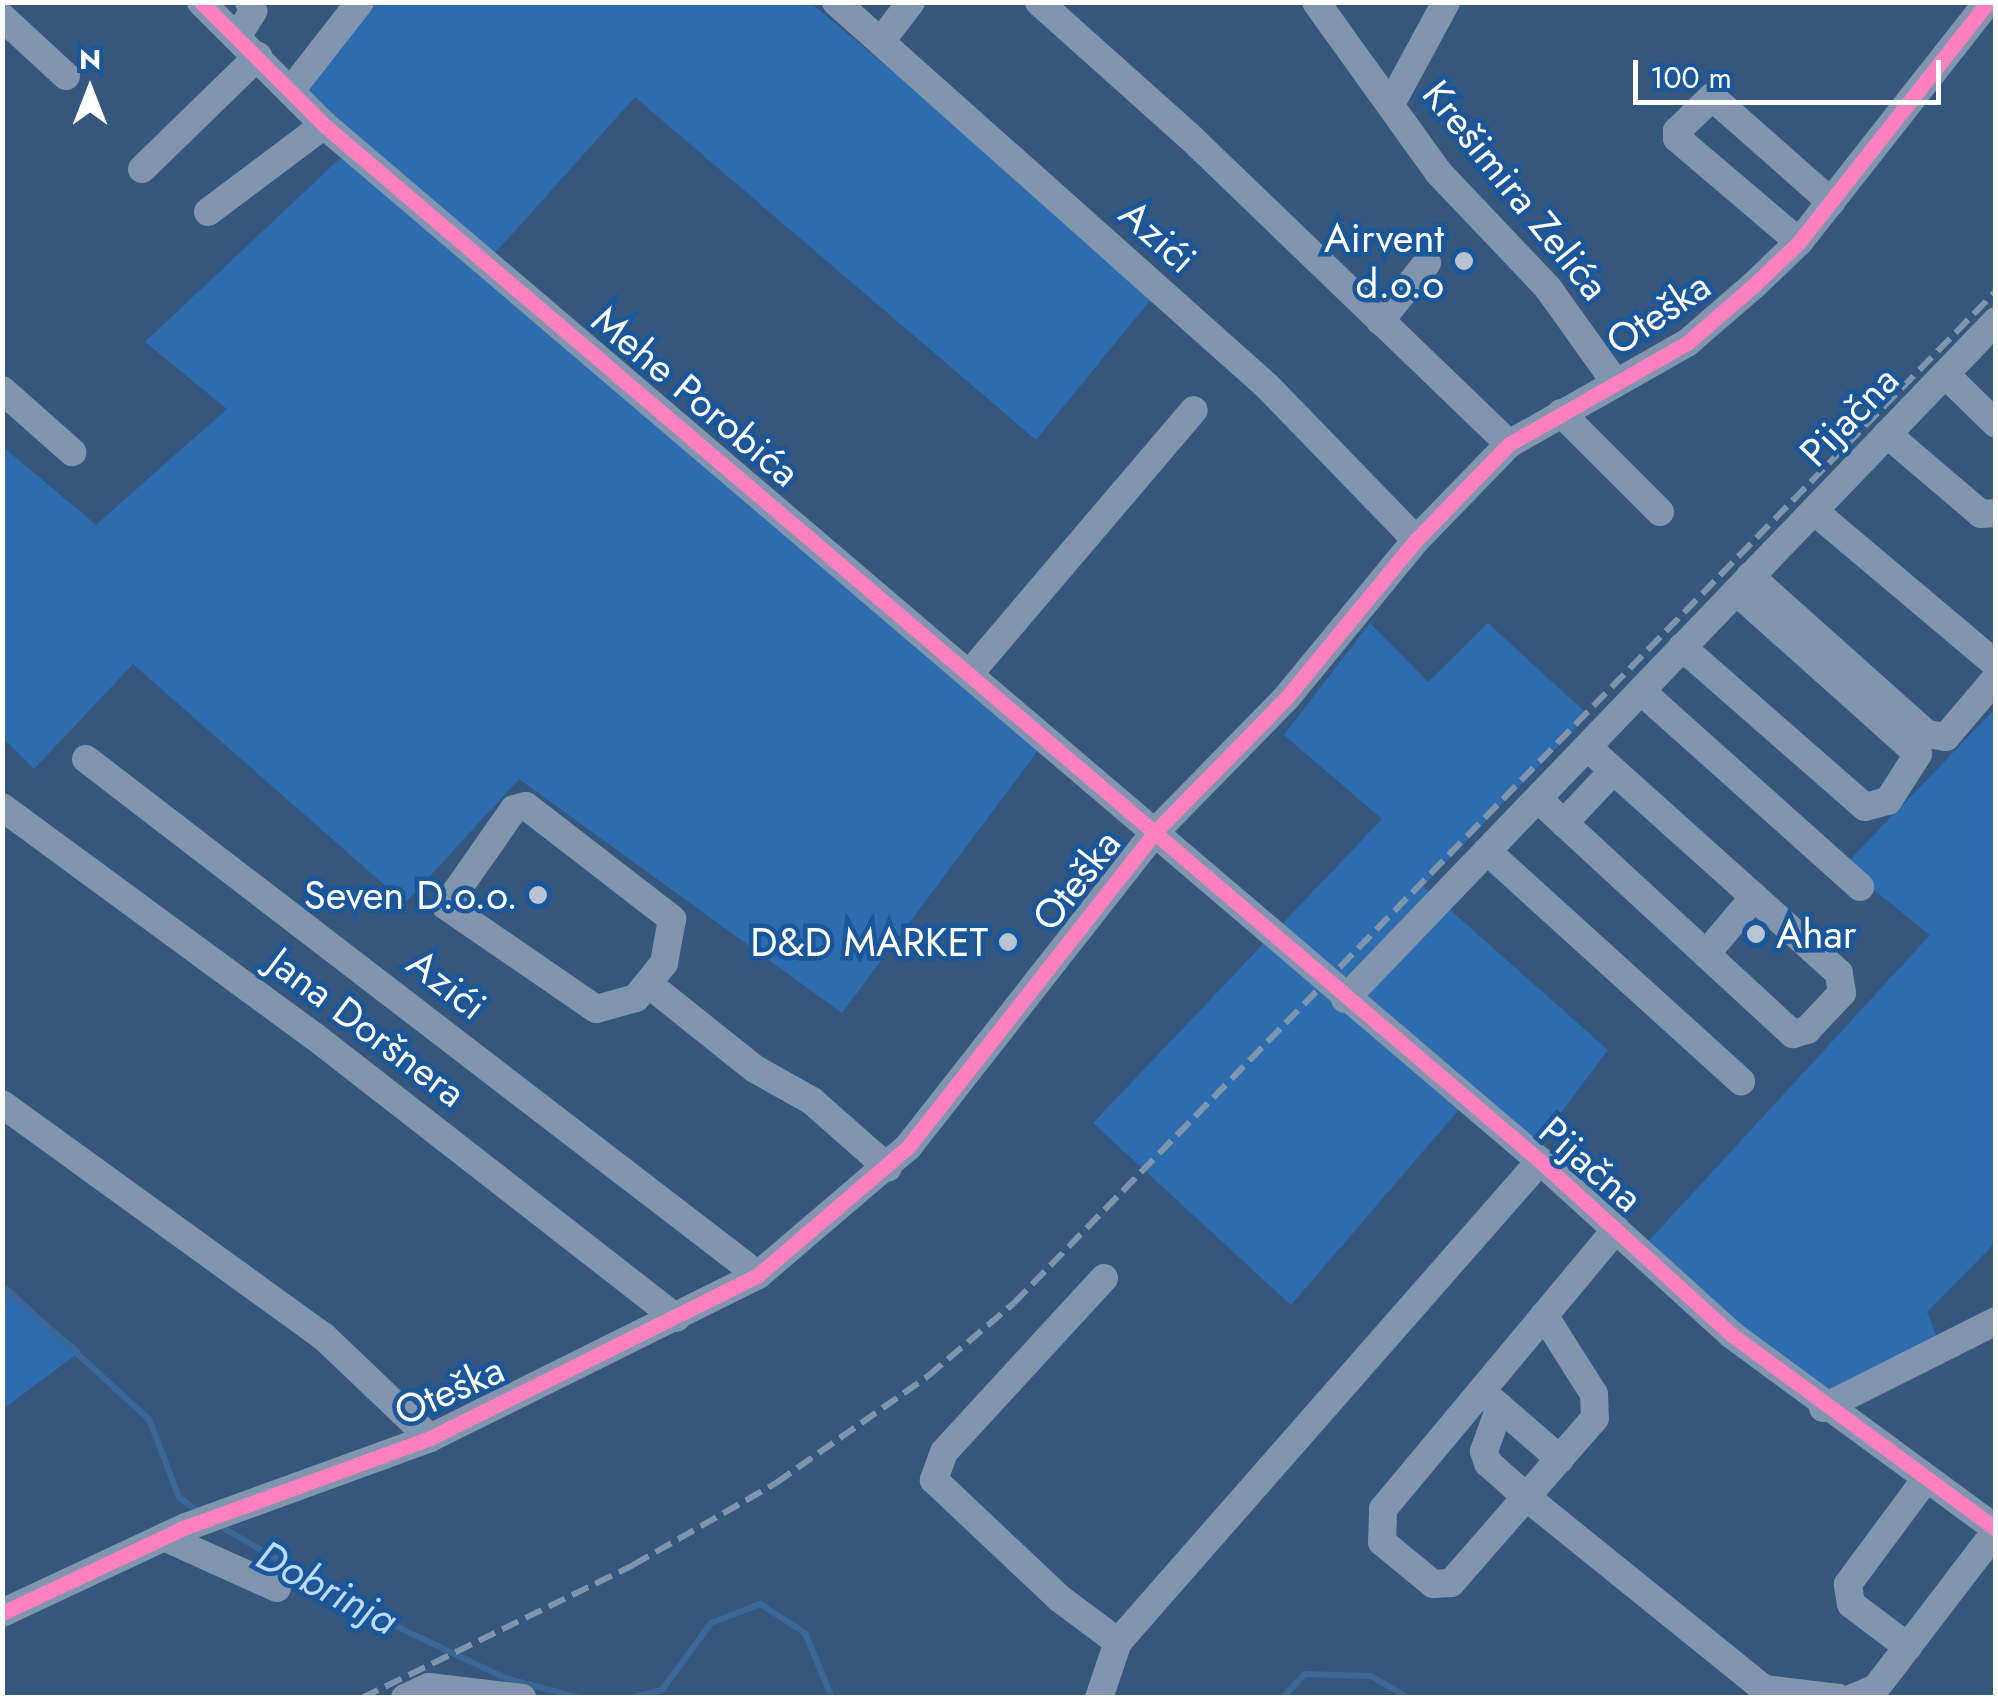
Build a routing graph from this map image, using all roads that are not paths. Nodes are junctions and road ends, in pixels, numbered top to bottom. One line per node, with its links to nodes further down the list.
1 (201, 2): 12 (street, Mehe Porobića)
2 (249, 2): 12 (street)
3 (360, 2): 14 (street)
4 (836, 2): 11 (street, Azići)
5 (910, 2): 11 (street)
6 (1040, 2): 22 (street)
7 (1316, 2): 15 (street, Krešimira Zelića)
8 (1446, 2): 15 (street)
9 (1988, 2): 18 (street, Oteška)
10 (2, 17): 13 (street)
11 (881, 41): 36 (street, Azići)
12 (247, 46): 14 (street, Mehe Porobića); 17 (street)
13 (66, 76)
14 (292, 89): 16 (street, Mehe Porobića)
15 (1392, 102): 25 (street, Krešimira Zelića)
16 (324, 125): 19 (street); 40 (street, Mehe Porobića)
17 (142, 169)
18 (1830, 202): 20 (street, Oteška); 20 (street)
19 (208, 212)
20 (1799, 242): 25 (street, Oteška)
21 (1427, 263): 22 (street)
22 (1380, 321): 31 (street)
23 (1996, 321): 24 (street, Pijačna)
24 (1945, 374): 29 (street); 30 (street, Pijačna)
25 (1615, 382): 28 (street, Oteška)
26 (2, 390): 32 (street)
27 (1194, 410): 40 (street)
28 (1561, 413): 31 (street, Oteška); 34 (street)
29 (1996, 424)
30 (1887, 434): 33 (street, Pijačna); 35 (street)
31 (1508, 444): 36 (street, Oteška)
32 (72, 452)
33 (1814, 511): 37 (street, Pijačna); 39 (street)
34 (1660, 512)
35 (1996, 513)
36 (1416, 540): 49 (street, Oteška)
37 (1743, 584): 38 (street, Pijačna); 38 (street); 41 (street)
38 (1682, 647): 42 (street, Pijačna)
39 (1996, 664)
40 (970, 672): 49 (street, Mehe Porobića)
41 (1996, 678)
42 (1640, 691): 43 (street, Pijačna); 51 (street)
43 (1587, 747): 45 (street); 46 (street, Pijačna)
44 (86, 759): 61 (street, Azići)
45 (1613, 770): 48 (street); 52 (street)
46 (1538, 799): 48 (street); 50 (street, Pijačna)
47 (2, 807): 64 (street, Jana Doršnera)
48 (1564, 823): 53 (street)
49 (1154, 833): 55 (street, Pijačna); 59 (street, Oteška)
50 (1487, 852): 55 (street, Pijačna); 56 (street)
51 (1860, 888)
52 (1754, 897): 53 (street); 53 (street)
53 (1706, 954)
54 (651, 986): 54 (street); 59 (street)
55 (1346, 999): 58 (street, Pijačna)
56 (1741, 1081)
57 (2, 1104): 68 (street)
58 (1540, 1160): 60 (street, Pijačna); 76 (street, Pijačna)
59 (888, 1168): 61 (street, Oteška)
60 (1616, 1229): 63 (street); 67 (street, Pijačna)
61 (758, 1276): 64 (street, Oteška)
62 (1104, 1278): 76 (street)
63 (1544, 1315): 66 (street); 69 (street)
64 (676, 1318): 68 (street, Oteška)
65 (1996, 1321): 67 (street)
66 (1490, 1399): 69 (street); 71 (street); 71 (street)
67 (1822, 1408): 70 (street, Pijačna)
68 (430, 1438): 73 (street, Oteška)
69 (1560, 1459): 71 (street)
70 (1925, 1480): 72 (street, Pijačna); 77 (street)
71 (1526, 1496): 82 (street)
72 (1996, 1530): 77 (street)
73 (175, 1532): 74 (street); 75 (street)
74 (277, 1588)
75 (2, 1613)
76 (1118, 1642): 81 (street, Pijačna)
77 (1908, 1647): 78 (street)
78 (1873, 1694)
79 (405, 1698): 80 (street)
80 (522, 1698)
81 (1099, 1698)
82 (1838, 1698)

